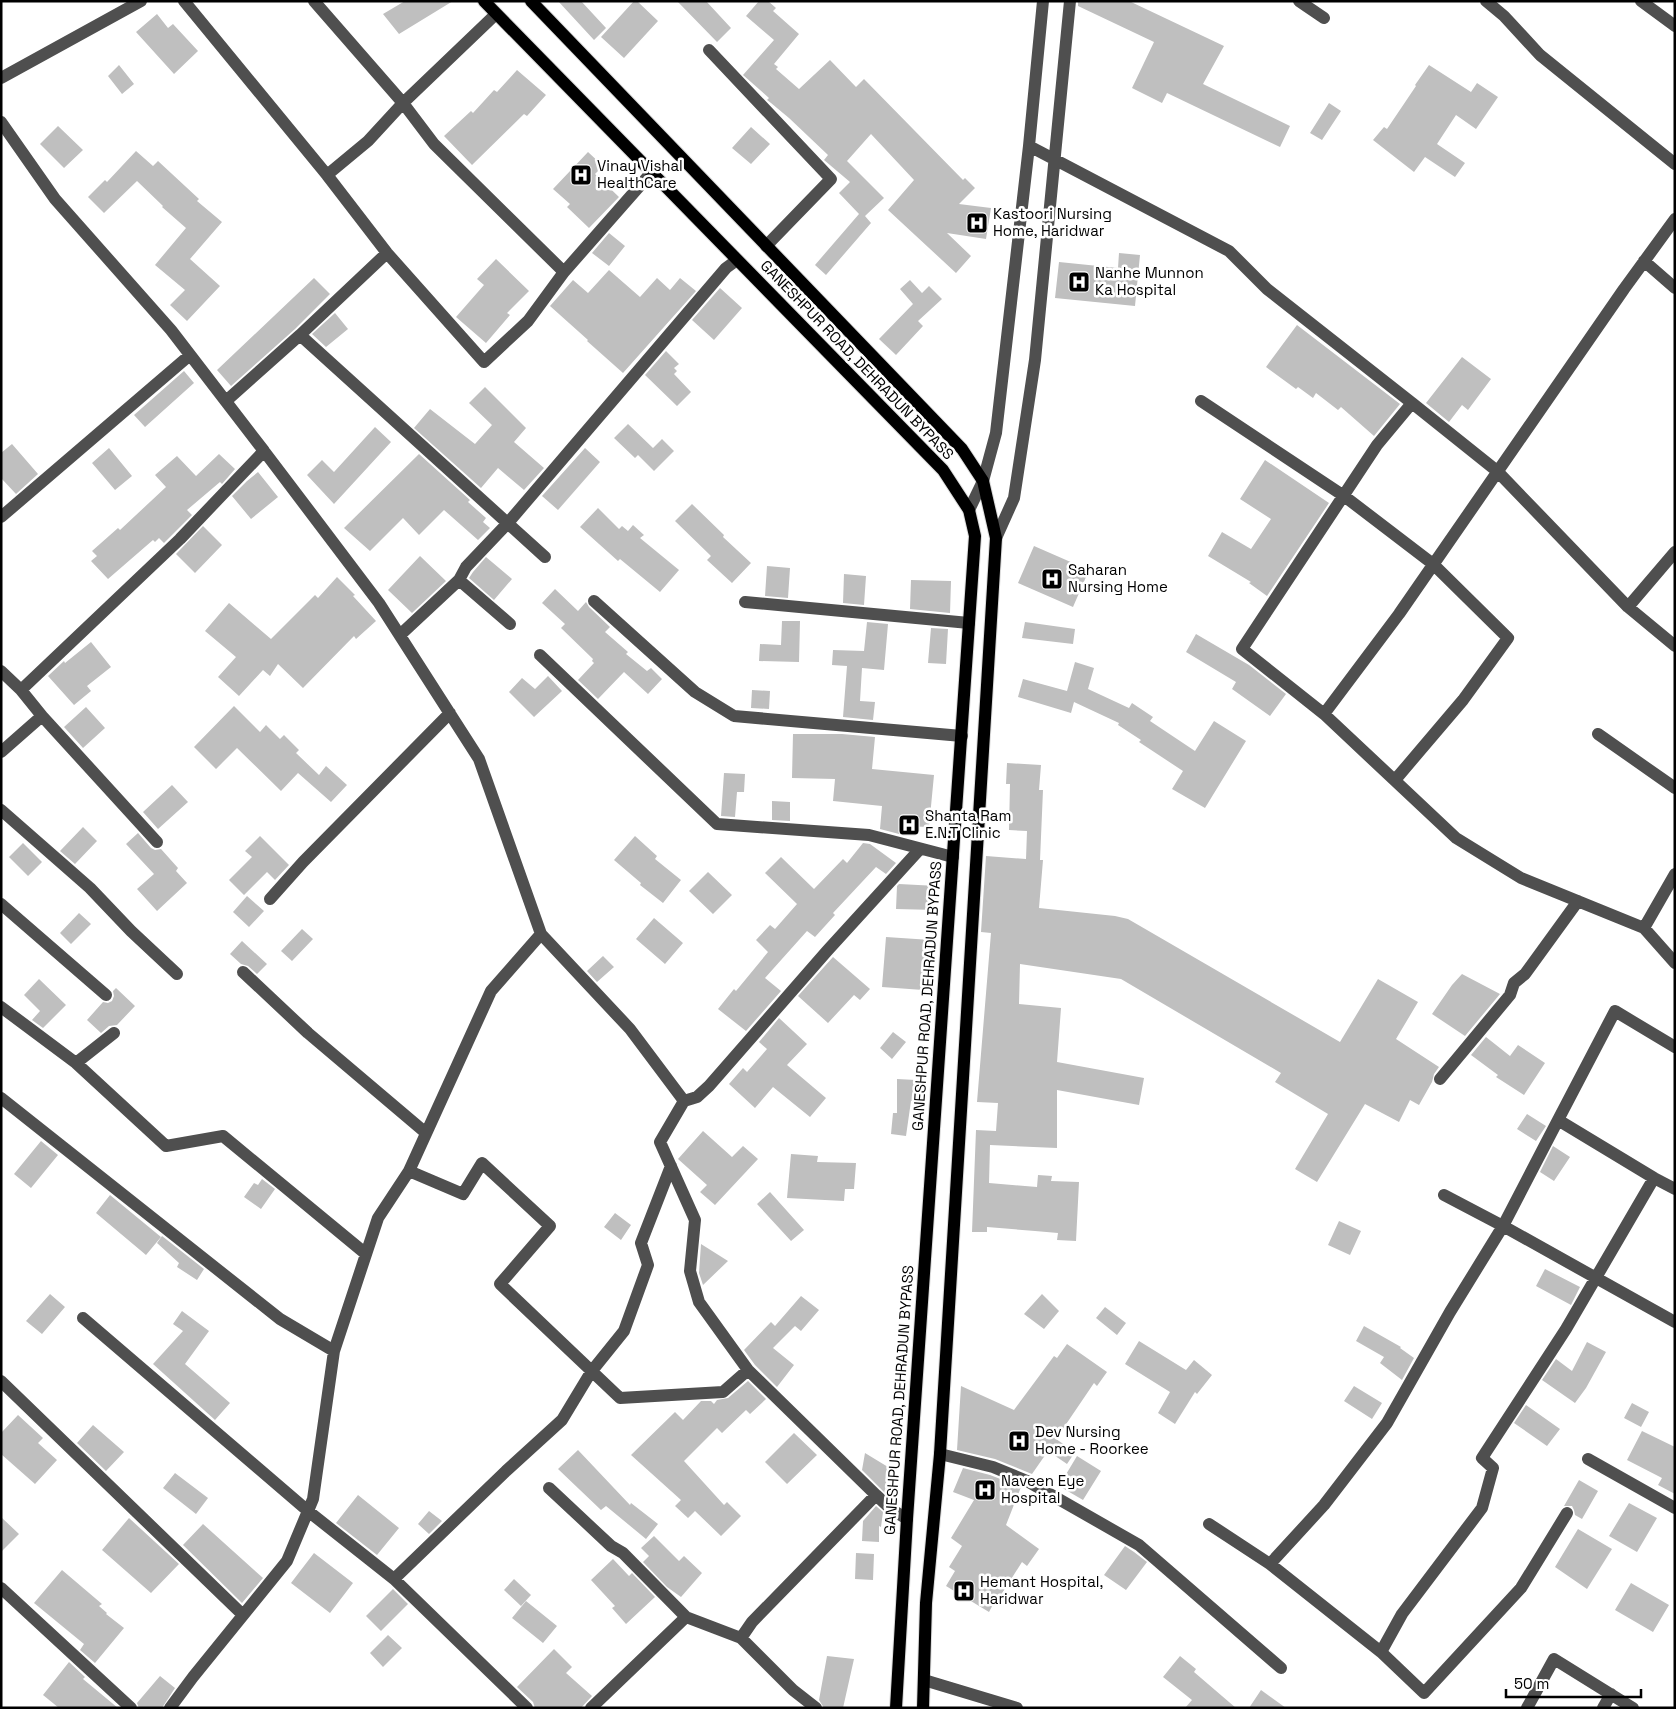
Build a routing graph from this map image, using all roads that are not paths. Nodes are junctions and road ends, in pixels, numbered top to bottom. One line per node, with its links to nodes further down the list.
1 (141, 1): 15 (street)
2 (184, 1): 22 (street)
3 (314, 1): 16 (street)
4 (484, 1): 11 (main road, GANESHPUR ROAD, DEHRADUN BYPASS)
5 (531, 1): 24 (main road)
6 (1070, 1): 19 (street)
7 (1299, 1): 12 (street)
8 (1486, 1): 20 (street)
9 (1641, 1): 13 (street)
10 (1046, 2): 18 (street)
11 (496, 14): 16 (street); 21 (main road, GANESHPUR ROAD, DEHRADUN BYPASS)
12 (1324, 18)
13 (1675, 26)
14 (709, 50): 24 (street)
15 (1, 78)
16 (403, 103): 22 (street); 28 (street)
17 (1, 122): 31 (street)
18 (1029, 146): 19 (street); 37 (street)
19 (1055, 160): 34 (street); 42 (street)
20 (1675, 164)
21 (651, 173): 26 (main road, GANESHPUR ROAD, DEHRADUN BYPASS); 28 (street)
22 (327, 174): 25 (street)
23 (1675, 219): 27 (street)
24 (766, 246): 37 (main road)
25 (387, 253): 28 (street); 30 (street)
26 (737, 260): 39 (main road, GANESHPUR ROAD, DEHRADUN BYPASS); 41 (street)
27 (1644, 261): 29 (street); 36 (street)
28 (564, 272)
29 (1675, 288)
30 (300, 335): 32 (street); 41 (street)
31 (190, 354): 32 (street); 40 (street)
32 (226, 401): 35 (street)
33 (1201, 401): 38 (street)
34 (1412, 403): 36 (street); 38 (street)
35 (264, 450): 52 (street); 56 (street)
36 (1497, 471): 45 (street); 49 (street)
37 (983, 481): 39 (street); 42 (main road)
38 (1344, 496): 45 (street); 58 (street)
39 (969, 510): 50 (main road, GANESHPUR ROAD, DEHRADUN BYPASS)
40 (1, 517)
41 (507, 524): 44 (street); 46 (street)
42 (996, 538): 102 (main road)
43 (1675, 552): 49 (street)
44 (545, 557)
45 (1434, 564): 58 (street); 63 (street)
46 (459, 580): 51 (street); 52 (street)
47 (594, 601): 61 (street)
48 (745, 602): 50 (street)
49 (1628, 607): 53 (street)
50 (969, 623): 61 (main road, GANESHPUR ROAD, DEHRADUN BYPASS)
51 (510, 624)
52 (400, 635): 57 (street)
53 (1675, 646)
54 (540, 655): 67 (street)
55 (1, 671): 56 (street)
56 (21, 690): 59 (street)
57 (450, 713): 70 (street); 74 (street)
58 (1324, 714): 63 (street)
59 (42, 716): 62 (street); 66 (street)
60 (1598, 734): 64 (street)
61 (962, 736): 68 (main road, GANESHPUR ROAD, DEHRADUN BYPASS)
62 (1, 752)
63 (1394, 780): 71 (street)
64 (1675, 788)
65 (1, 810): 77 (street)
66 (158, 842)
67 (920, 849): 68 (street); 85 (street)
68 (953, 857): 109 (main road, GANESHPUR ROAD, DEHRADUN BYPASS)
69 (1675, 874): 73 (street)
70 (270, 899)
71 (1578, 901): 73 (street); 83 (street)
72 (1, 904): 78 (street)
73 (1644, 928): 75 (street)
74 (541, 934): 85 (street); 87 (street)
75 (1675, 963)
76 (243, 972): 87 (street)
77 (177, 974)
78 (106, 995)
79 (1, 1007): 82 (street)
80 (114, 1032): 82 (street)
81 (1675, 1047): 86 (street)
82 (76, 1063): 94 (street)
83 (1440, 1079)
84 (1, 1098): 98 (street)
85 (684, 1101): 88 (street)
86 (1558, 1120): 90 (street); 93 (street)
87 (426, 1133): 89 (street)
88 (671, 1166): 99 (street); 100 (street)
89 (409, 1170): 94 (street); 100 (street)
90 (1654, 1178): 91 (street); 95 (street)
91 (1675, 1189)
92 (1444, 1195): 93 (street)
93 (1503, 1226): 95 (street); 111 (street)
94 (366, 1254): 98 (street)
95 (1595, 1278): 97 (street); 117 (street)
96 (83, 1318): 107 (street)
97 (1675, 1322)
98 (334, 1350): 107 (street)
99 (748, 1370): 100 (street); 105 (street)
100 (591, 1372): 112 (street)
101 (1, 1381): 114 (street)
102 (940, 1454): 118 (street); 119 (main road)
103 (1588, 1459): 106 (street)
104 (549, 1488): 115 (street)
105 (876, 1494): 109 (street); 116 (street)
106 (1675, 1508)
107 (308, 1511): 112 (street); 114 (street)
108 (1567, 1513): 117 (street)
109 (907, 1519): 126 (main road, GANESHPUR ROAD, DEHRADUN BYPASS)
110 (1209, 1524): 111 (street)
111 (1270, 1564): 117 (street)
112 (394, 1579): 123 (street)
113 (1, 1588): 121 (street)
114 (243, 1615): 122 (street)
115 (686, 1618): 116 (street); 124 (street)
116 (741, 1638): 125 (street)
117 (1381, 1652)
118 (1281, 1668)
119 (924, 1680): 127 (main road); 128 (street)
120 (1611, 1694): 129 (street); 130 (street); 131 (street)
121 (131, 1708)
122 (170, 1708)
123 (527, 1708)
124 (591, 1708)
125 (816, 1708)
126 (896, 1708)
127 (923, 1708)
128 (1017, 1708)
129 (1527, 1708)
130 (1603, 1708)
131 (1632, 1708)

